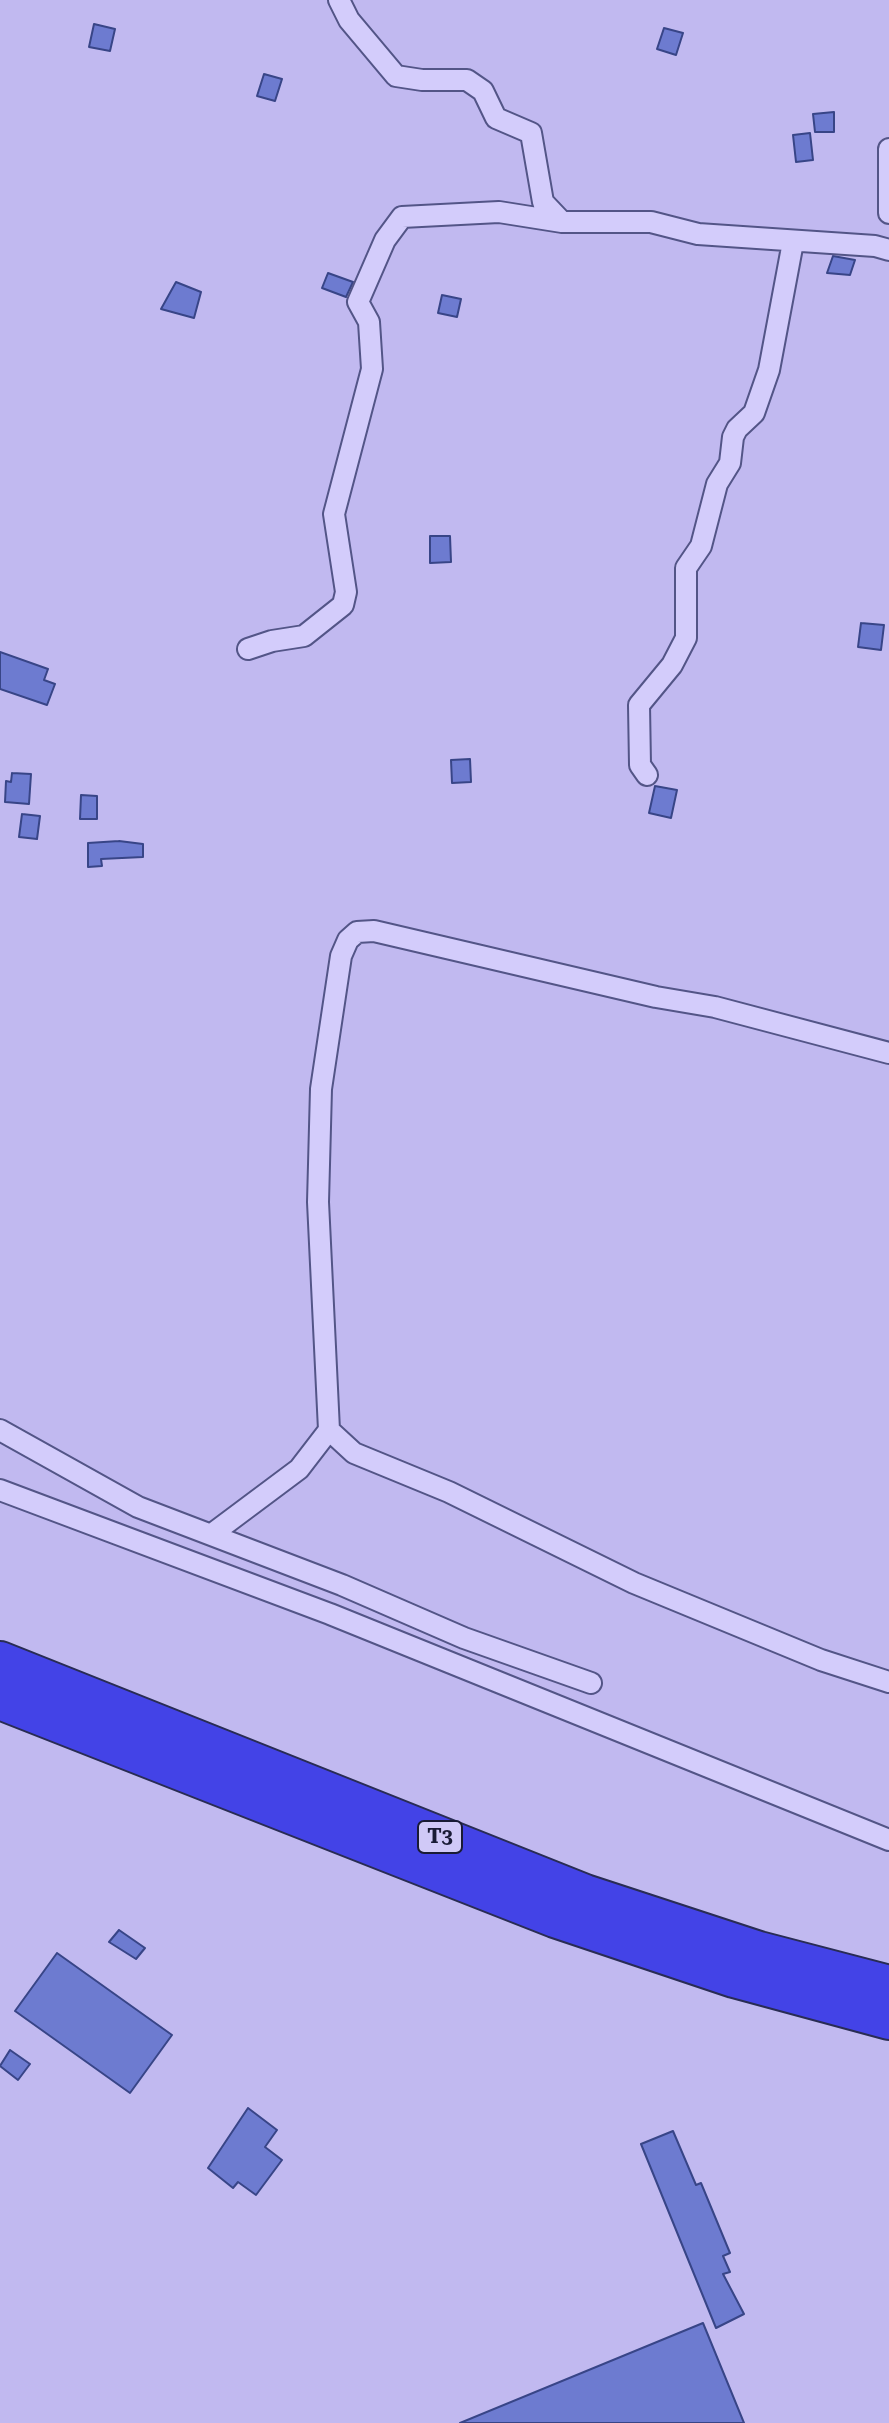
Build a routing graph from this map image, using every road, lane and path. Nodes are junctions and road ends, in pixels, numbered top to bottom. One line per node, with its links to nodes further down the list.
1 (339, 0): 4 (street)
2 (889, 149): 3 (street)
3 (889, 213)
4 (562, 222): 6 (street); 8 (street)
5 (889, 230): 7 (street)
6 (793, 242): 7 (street); 9 (street)
7 (882, 248)
8 (248, 649)
9 (647, 775)
10 (889, 1053): 12 (street)
11 (0, 1430): 14 (street)
12 (329, 1430): 14 (street); 16 (street)
13 (0, 1490): 19 (street)
14 (212, 1534): 17 (street)
15 (0, 1661): 20 (highway, T3)
16 (889, 1682)
17 (591, 1683)
18 (0, 1700): 21 (highway, T3)
19 (889, 1840)
20 (889, 1985)
21 (889, 2020)

